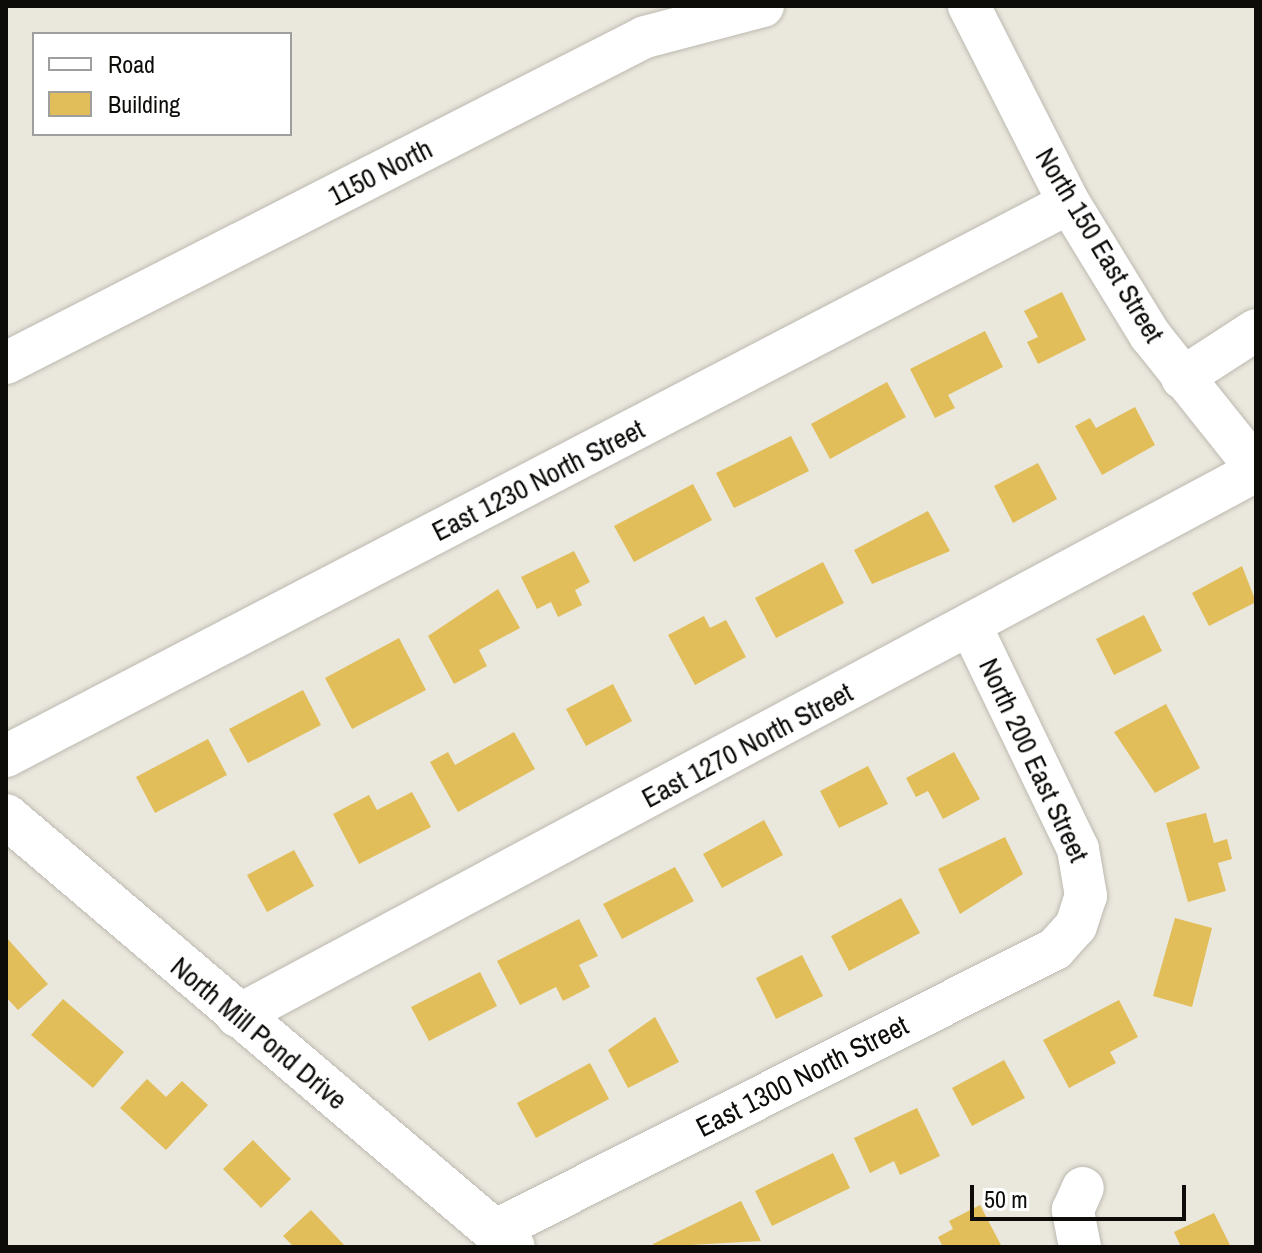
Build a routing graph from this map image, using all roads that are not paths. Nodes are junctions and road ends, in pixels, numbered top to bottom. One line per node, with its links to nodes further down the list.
1 (763, 6): 3 (street, 1150 North)
2 (969, 6): 4 (street, North 150 East Street)
3 (637, 22): 6 (street, 1150 North)
4 (1069, 203): 7 (street, North 150 East Street); 10 (street, East 1230 North Street)
5 (1256, 330): 7 (street)
6 (6, 363)
7 (1182, 378): 8 (street, North 150 East Street)
8 (1256, 469): 9 (street, East 1270 North Street)
9 (971, 627): 12 (street, North 200 East Street); 13 (street, East 1270 North Street)
10 (6, 756)
11 (6, 816): 13 (main road, North Mill Pond Drive)
12 (1086, 896): 15 (street, East 1300 North Street)
13 (237, 1016): 15 (main road, North Mill Pond Drive)
14 (1083, 1188): 16 (street)
15 (504, 1239)
16 (1080, 1247)

